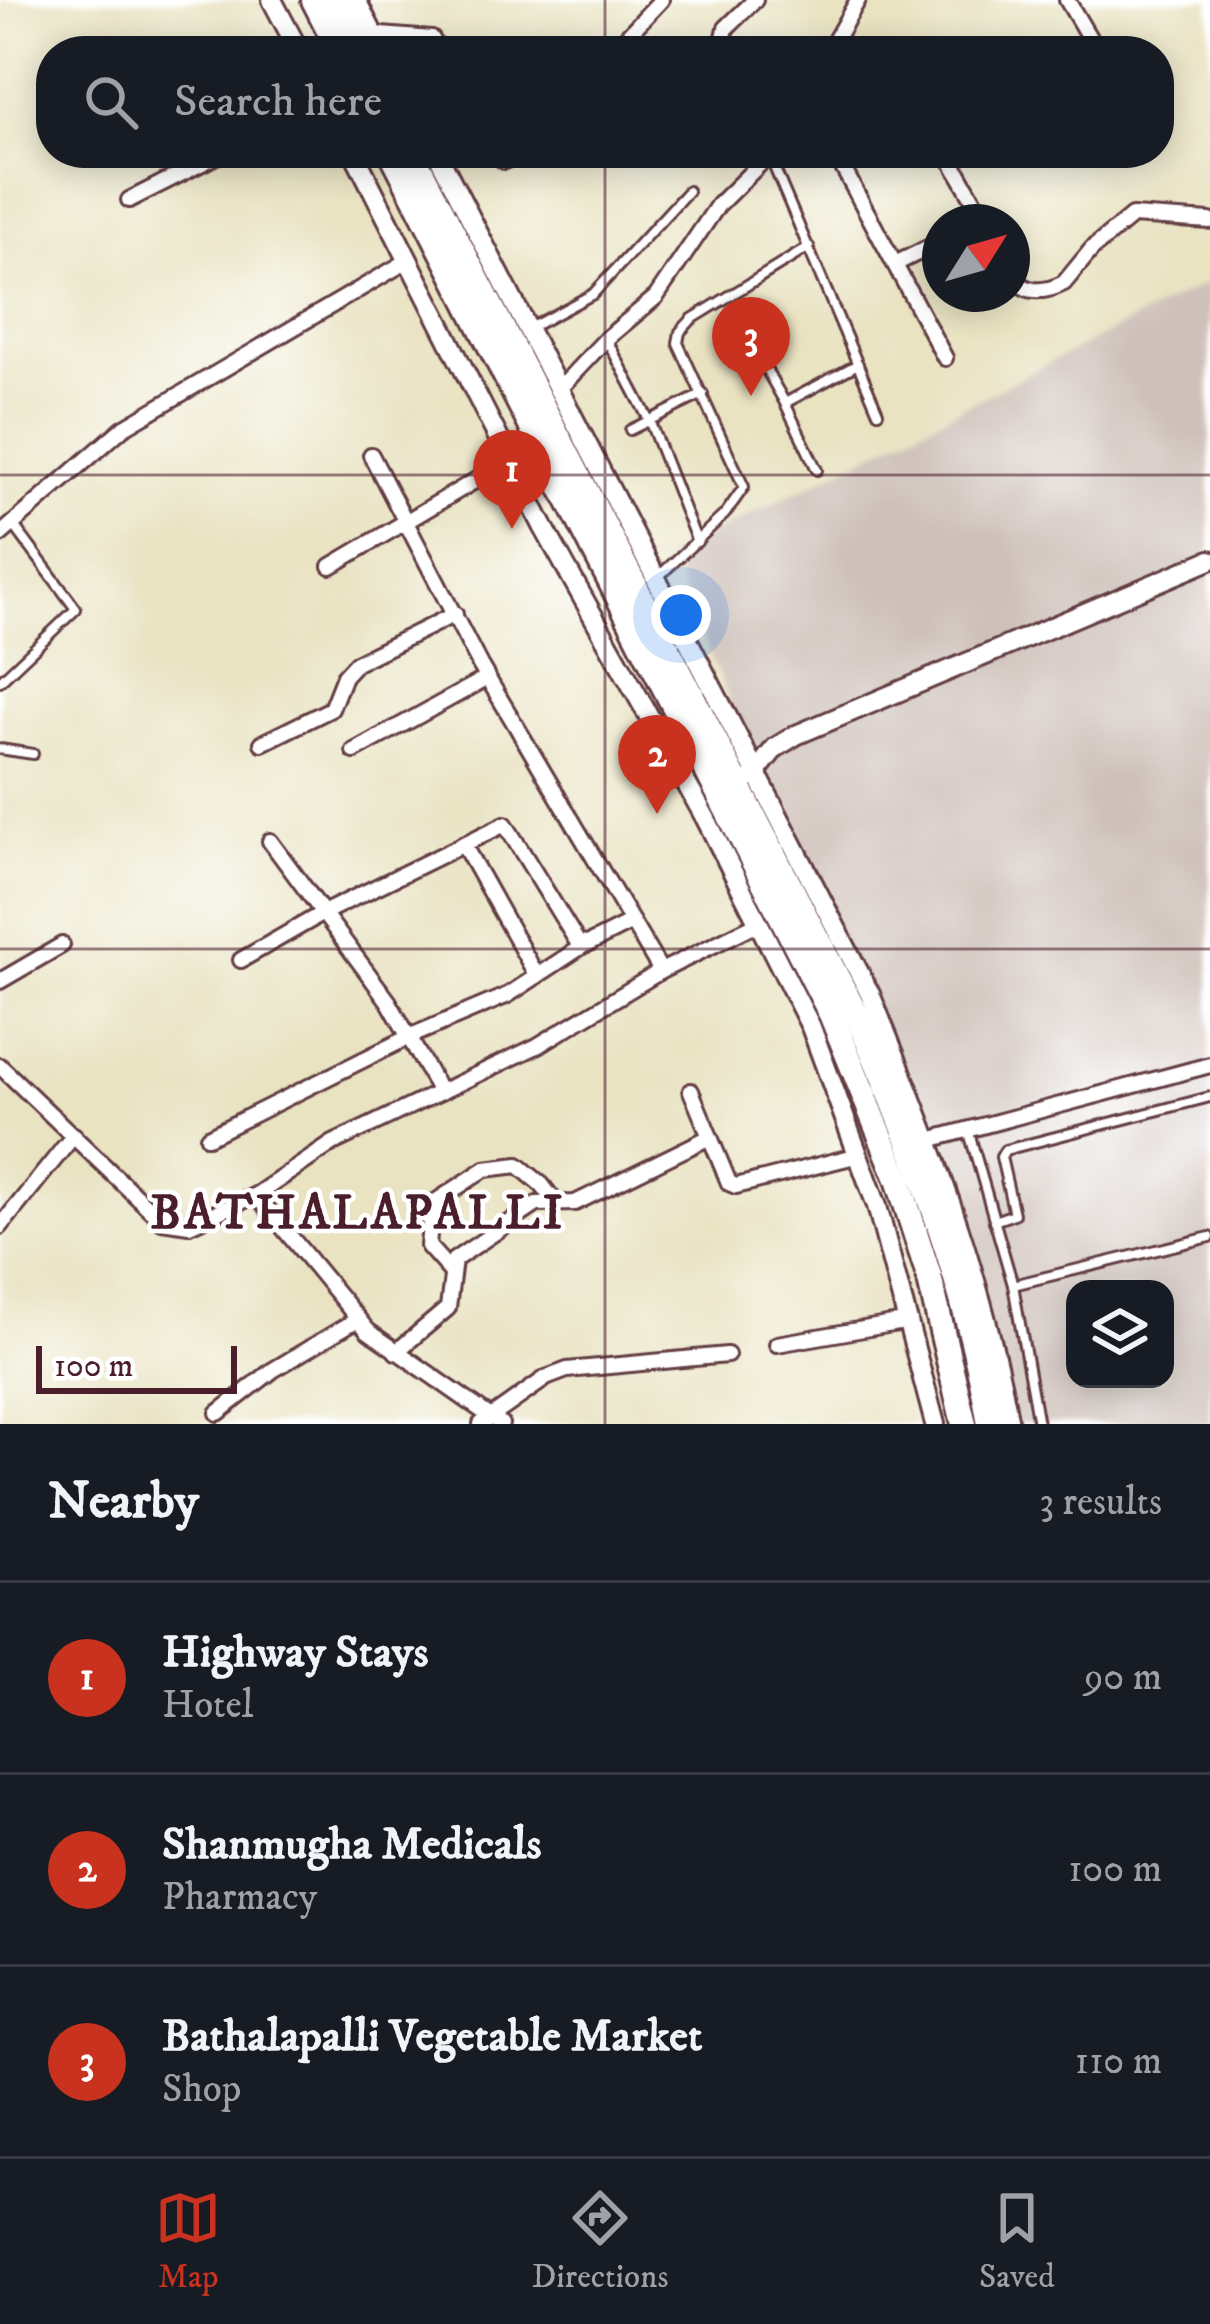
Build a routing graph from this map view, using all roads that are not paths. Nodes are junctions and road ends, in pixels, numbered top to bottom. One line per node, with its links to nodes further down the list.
1 (272, 0): 9 (street)
2 (314, 0): 10 (highway)
3 (335, 0): 11 (highway)
4 (356, 0): 12 (street)
5 (662, 0): 13 (street)
6 (755, 0): 14 (street)
7 (857, 0): 15 (street)
8 (1067, 0): 16 (street)
9 (291, 36)
10 (349, 36)
11 (353, 36)
12 (357, 36)
13 (628, 36)
14 (724, 36)
15 (837, 36)
16 (1088, 36)
17 (192, 168): 27 (street)
18 (362, 168): 32 (street)
19 (400, 168): 65 (highway)
20 (420, 168): 63 (highway)
21 (444, 168): 35 (street)
22 (756, 168): 36 (street)
23 (776, 168): 30 (lane)
24 (844, 168): 33 (street)
25 (955, 168): 28 (street)
26 (688, 191): 35 (lane)
27 (129, 200)
28 (976, 204)
29 (1210, 221): 34 (street)
30 (809, 247): 39 (lane); 41 (lane)
31 (922, 251): 33 (street)
32 (410, 260): 47 (street); 50 (street)
33 (895, 264): 38 (street)
34 (1030, 288)
35 (527, 330): 40 (street)
36 (606, 339): 40 (street); 44 (lane)
37 (754, 348): 42 (lane)
38 (946, 358)
39 (858, 364): 42 (lane); 43 (lane)
40 (557, 391): 55 (street)
41 (703, 394): 44 (lane); 52 (lane)
42 (784, 403): 48 (lane)
43 (878, 412)
44 (650, 420): 45 (lane); 52 (lane)
45 (630, 430)
46 (371, 455): 49 (street)
47 (509, 460): 49 (street); 64 (street)
48 (817, 470)
49 (407, 519): 54 (street); 56 (street)
50 (14, 524): 51 (street); 58 (lane)
51 (0, 535)
52 (698, 542): 55 (lane)
53 (1210, 560): 63 (street)
54 (331, 566)
55 (655, 580): 63 (street)
56 (455, 614): 57 (street); 59 (street)
57 (488, 677): 61 (street); 69 (street)
58 (0, 681)
59 (262, 743)
60 (0, 749): 62 (lane)
61 (354, 751)
62 (33, 754)
63 (749, 781): 87 (street); 105 (highway)
64 (706, 819): 65 (highway); 70 (street)
65 (737, 834): 104 (highway)
66 (270, 841): 68 (street)
67 (463, 844): 68 (street); 71 (street); 75 (street)
68 (322, 913): 73 (street); 77 (street)
69 (632, 922): 71 (street); 74 (street)
70 (758, 922): 74 (street); 88 (street)
71 (584, 944): 75 (street)
72 (62, 945): 76 (street)
73 (241, 960)
74 (662, 971): 81 (street)
75 (537, 976): 77 (street)
76 (0, 981)
77 (411, 1036): 81 (street); 85 (street)
78 (1210, 1065): 83 (street)
79 (0, 1066): 84 (street)
80 (691, 1091): 86 (street)
81 (440, 1092): 89 (street)
82 (1210, 1096): 91 (lane)
83 (968, 1129): 87 (street); 91 (lane)
84 (74, 1135): 89 (street); 92 (street)
85 (208, 1137)
86 (710, 1137): 88 (street); 90 (street)
87 (929, 1139): 106 (street)
88 (859, 1155): 97 (street)
89 (256, 1195): 96 (street)
90 (556, 1203): 94 (street); 94 (street)
91 (994, 1221): 95 (lane)
92 (0, 1227)
93 (1210, 1237): 95 (lane)
94 (452, 1273): 99 (street)
95 (1013, 1285): 107 (lane)
96 (358, 1318): 99 (street); 101 (street)
97 (910, 1321): 98 (street); 103 (street)
98 (777, 1344)
99 (396, 1352): 102 (street)
100 (727, 1355): 102 (street)
101 (218, 1413)
102 (491, 1422)
103 (935, 1424)
104 (964, 1424)
105 (990, 1424)
106 (1009, 1424)
107 (1038, 1424)

